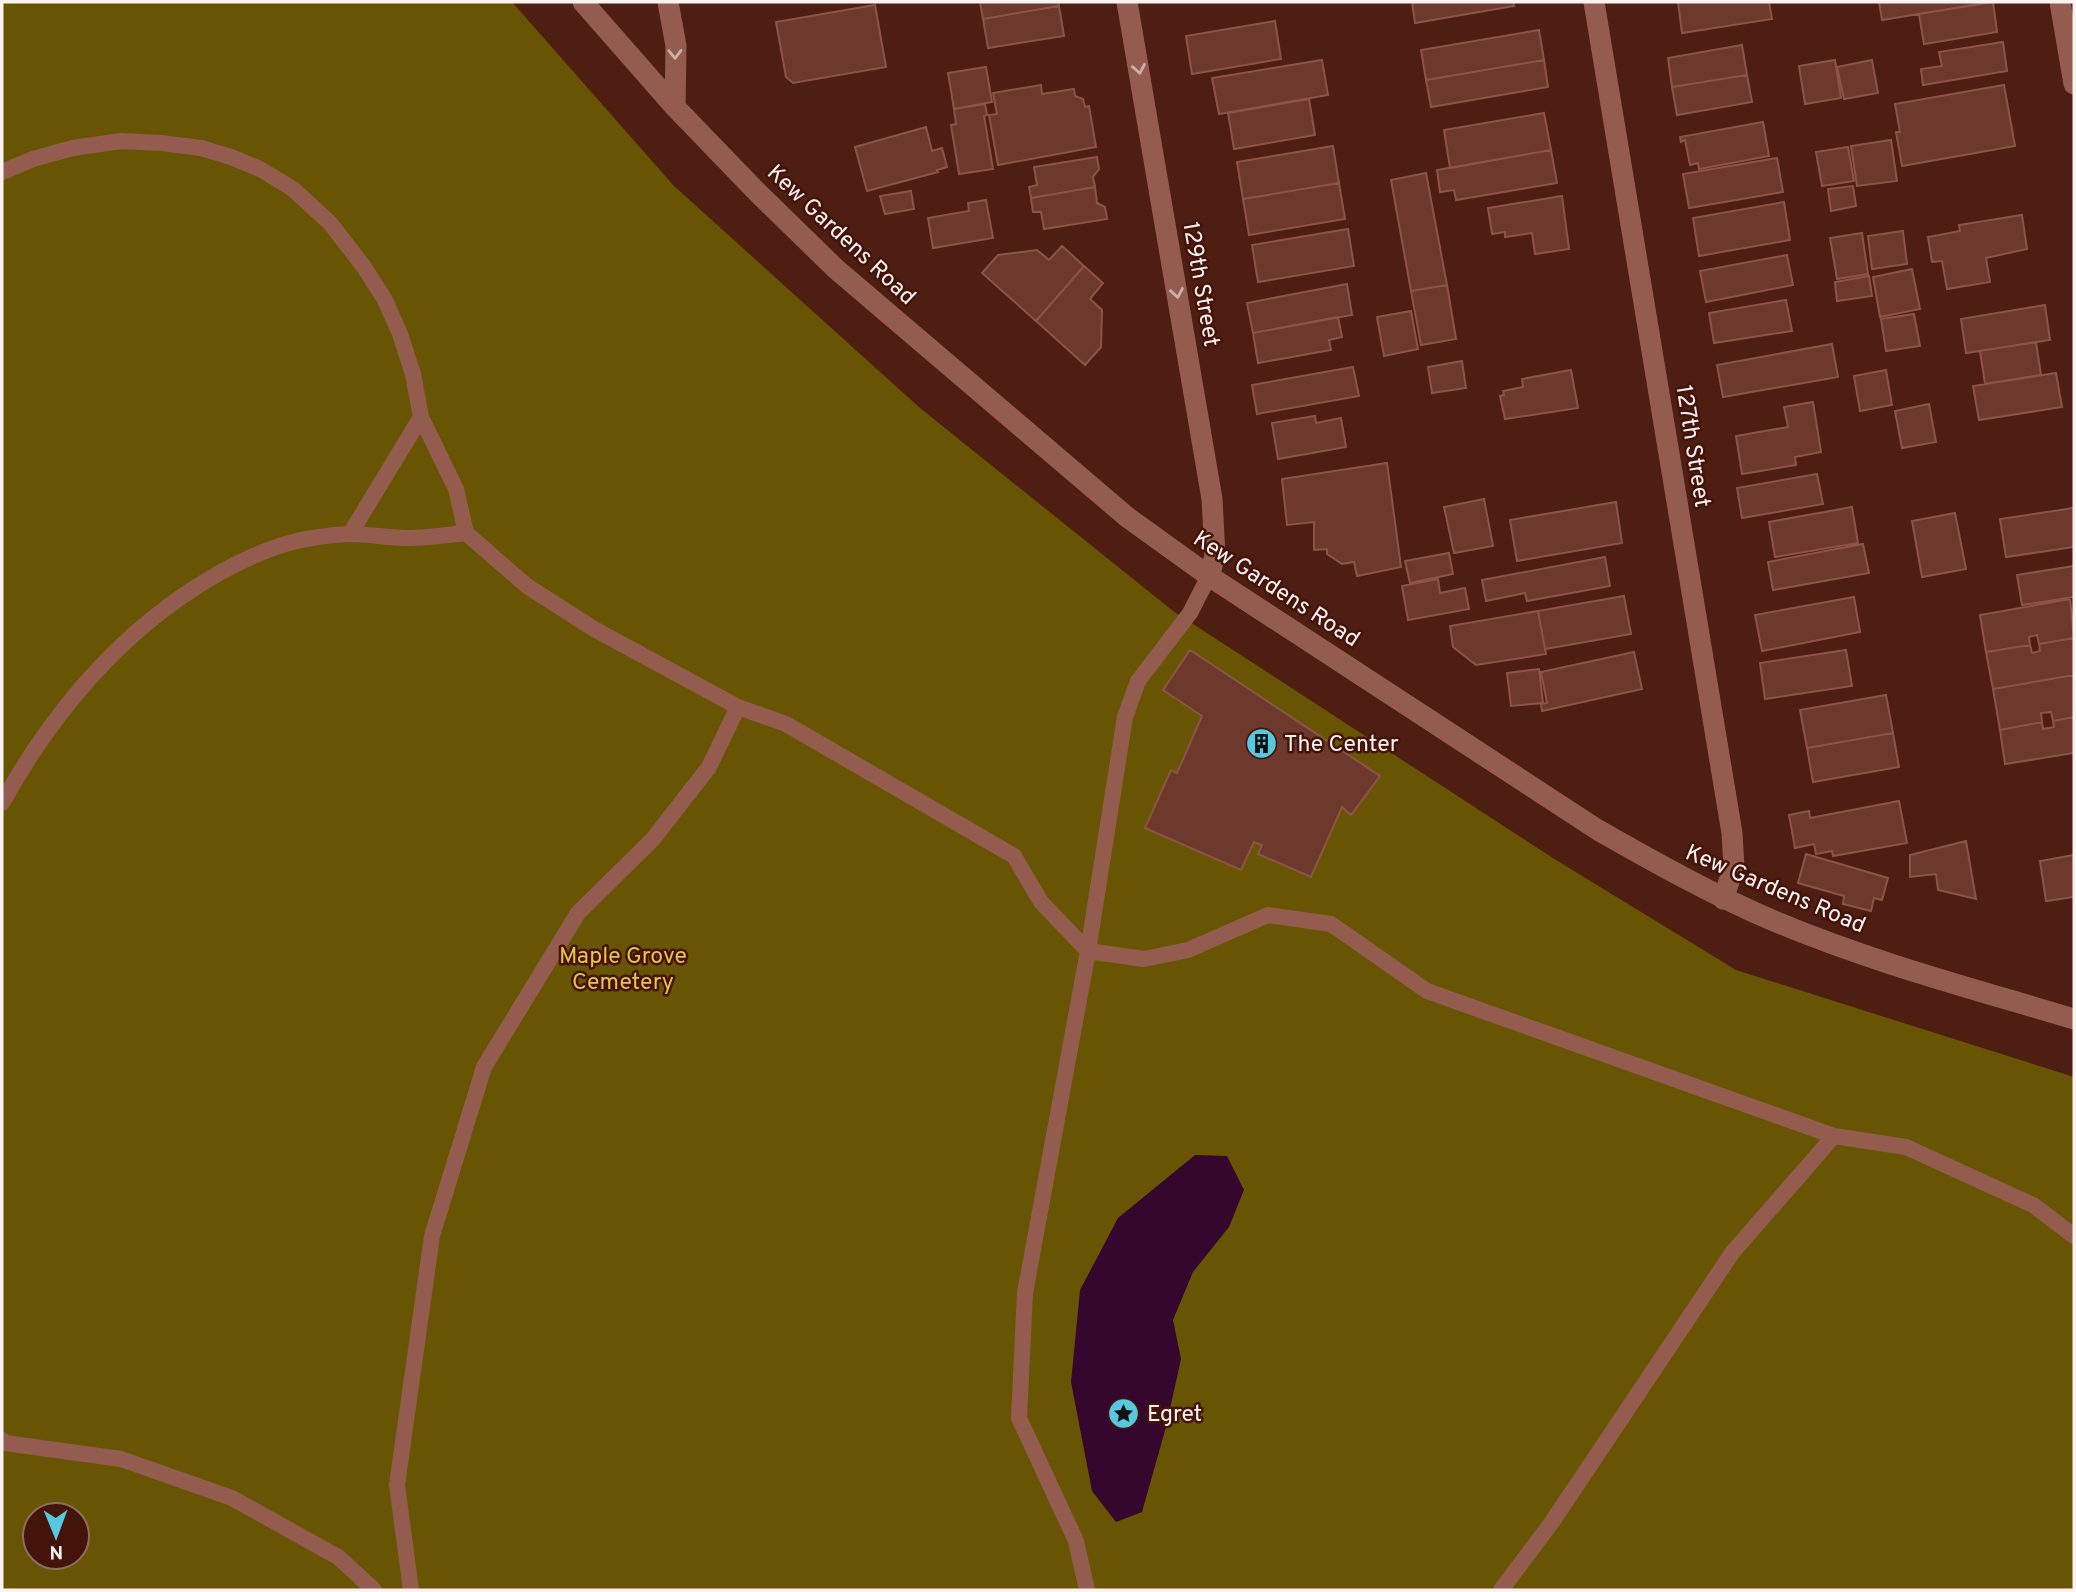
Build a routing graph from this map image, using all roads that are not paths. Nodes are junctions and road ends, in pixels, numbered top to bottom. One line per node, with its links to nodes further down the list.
1 (583, 2): 7 (street, Kew Gardens Road)
2 (668, 2): 7 (street, one-way to 7)
3 (1127, 2): 12 (street, 129th Street, one-way to 12)
4 (1594, 2): 15 (street, 127th Street)
5 (2060, 2): 6 (street)
6 (2074, 84)
7 (675, 107): 12 (street, Kew Gardens Road)
8 (2, 172): 9 (lane)
9 (421, 417): 10 (lane); 11 (lane)
10 (466, 533): 11 (lane); 13 (lane)
11 (351, 534): 14 (lane)
12 (1209, 576): 15 (street, Kew Gardens Road); 16 (lane)
13 (738, 707): 16 (lane); 22 (lane)
14 (2, 803)
15 (1723, 898): 17 (street, Kew Gardens Road)
16 (1088, 951): 18 (lane); 23 (lane)
17 (2074, 1019)
18 (1834, 1136): 19 (lane); 24 (lane)
19 (2074, 1236)
20 (3, 1442): 21 (lane)
21 (374, 1590)
22 (411, 1590)
23 (1087, 1590)
24 (1501, 1590)

